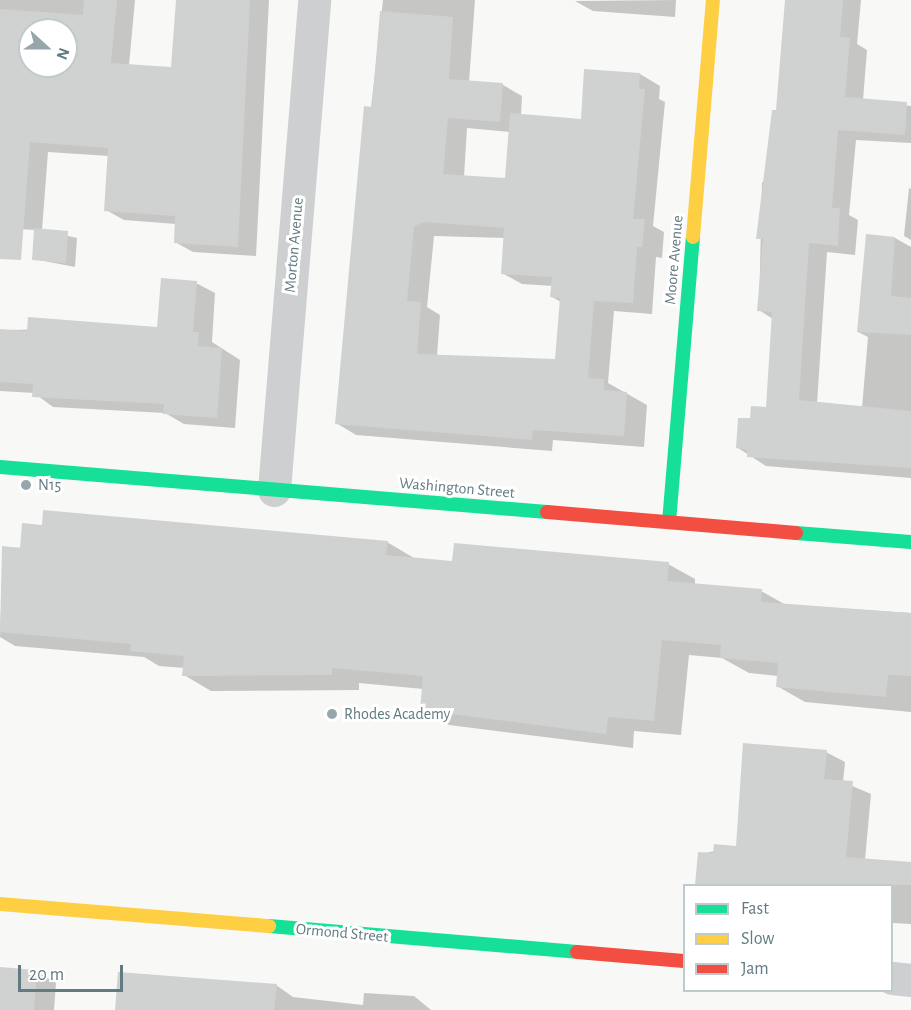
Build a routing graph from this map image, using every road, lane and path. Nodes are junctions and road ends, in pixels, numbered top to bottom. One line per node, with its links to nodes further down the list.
1 (314, 0): 4 (street, Morton Avenue)
2 (713, 0): 5 (street, Moore Avenue)
3 (0, 467): 4 (street, Washington Street)
4 (274, 490): 5 (street, Washington Street)
5 (669, 522): 6 (street, Washington Street)
6 (911, 542)
7 (0, 904): 8 (street, Ormond Street)
8 (683, 961)
9 (893, 978): 10 (street)
10 (911, 980)

